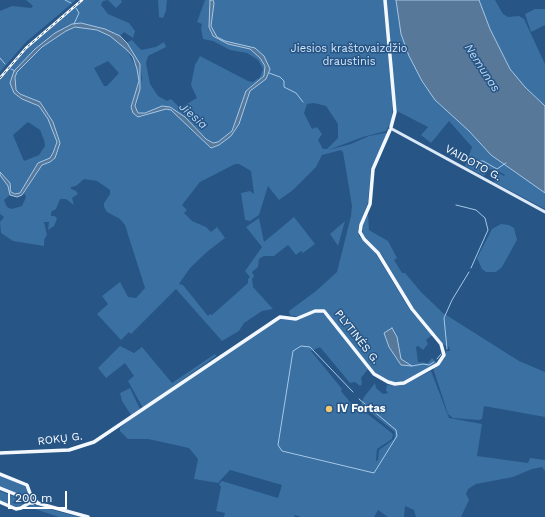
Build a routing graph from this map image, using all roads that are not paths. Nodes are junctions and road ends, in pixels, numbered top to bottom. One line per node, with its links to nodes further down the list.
1 (385, 0): 2 (main road)
2 (391, 128): 3 (main road, VAIDOTO G.); 4 (main road, PLYTINĖS G.)
3 (545, 212)
4 (116, 428): 5 (main road, ROKŲ G.)
5 (0, 453)
6 (0, 474): 8 (main road)
7 (0, 488): 9 (main road)
8 (30, 492): 9 (main road); 11 (main road)
9 (21, 497): 11 (main road); 12 (main road)
10 (0, 502): 12 (main road)
11 (38, 503): 12 (main road); 13 (main road)
12 (24, 506)
13 (88, 517)

